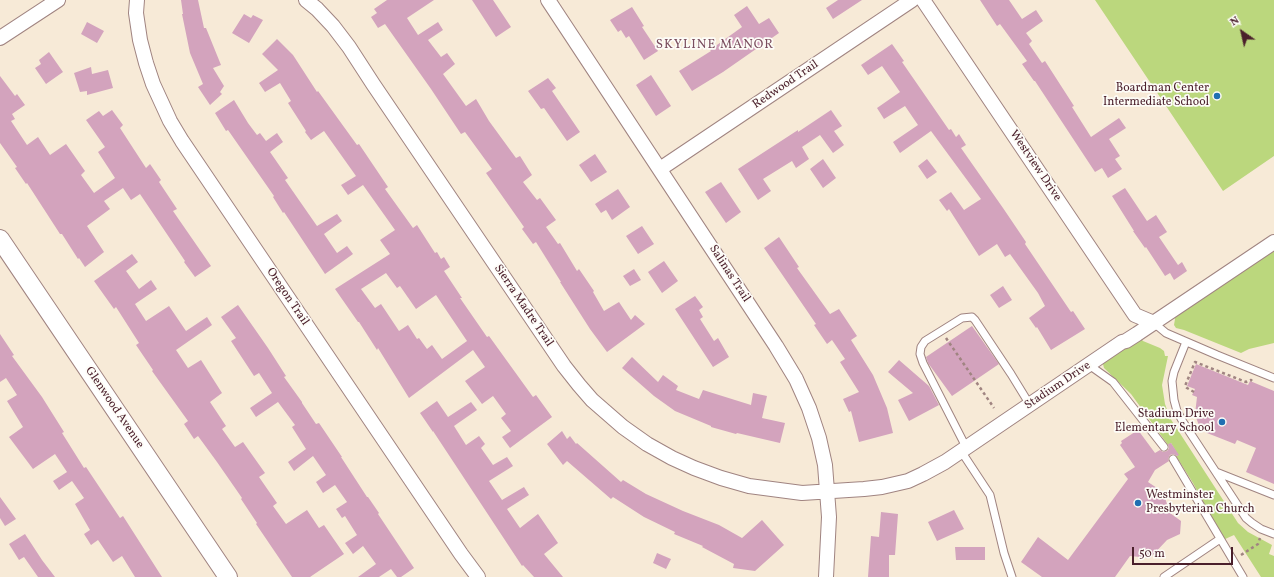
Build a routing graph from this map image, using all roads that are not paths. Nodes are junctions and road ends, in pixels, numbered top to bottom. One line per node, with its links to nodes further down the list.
1 (58, 0): 7 (street)
2 (137, 0): 25 (street, Oregon Trail)
3 (306, 0): 20 (street, Sierra Madre Trail)
4 (548, 0): 8 (street, Salinas Trail)
5 (912, 0): 8 (street, Redwood Trail)
6 (923, 0): 11 (street, Westview Drive)
7 (0, 38)
8 (660, 170): 20 (street, Salinas Trail)
9 (0, 239): 24 (street, Glenwood Avenue)
10 (1274, 242): 11 (street, Stadium Drive)
11 (1154, 323): 12 (lane); 13 (street, Stadium Drive)
12 (1186, 342): 14 (lane); 19 (lane)
13 (1088, 365): 15 (street, Stadium Drive); 16 (lane)
14 (1274, 378)
15 (1030, 405): 17 (street, Stadium Drive); 17 (lane)
16 (1164, 447)
17 (964, 449): 20 (street, Stadium Drive); 27 (lane)
18 (1173, 459): 23 (lane)
19 (1216, 472): 21 (lane); 22 (lane)
20 (827, 491): 26 (street, Salinas Trail)
21 (1274, 495)
22 (1274, 534)
23 (1220, 539): 28 (lane); 29 (lane)
24 (228, 577)
25 (478, 577)
26 (826, 577)
27 (1012, 577)
28 (1164, 577)
29 (1243, 577)

